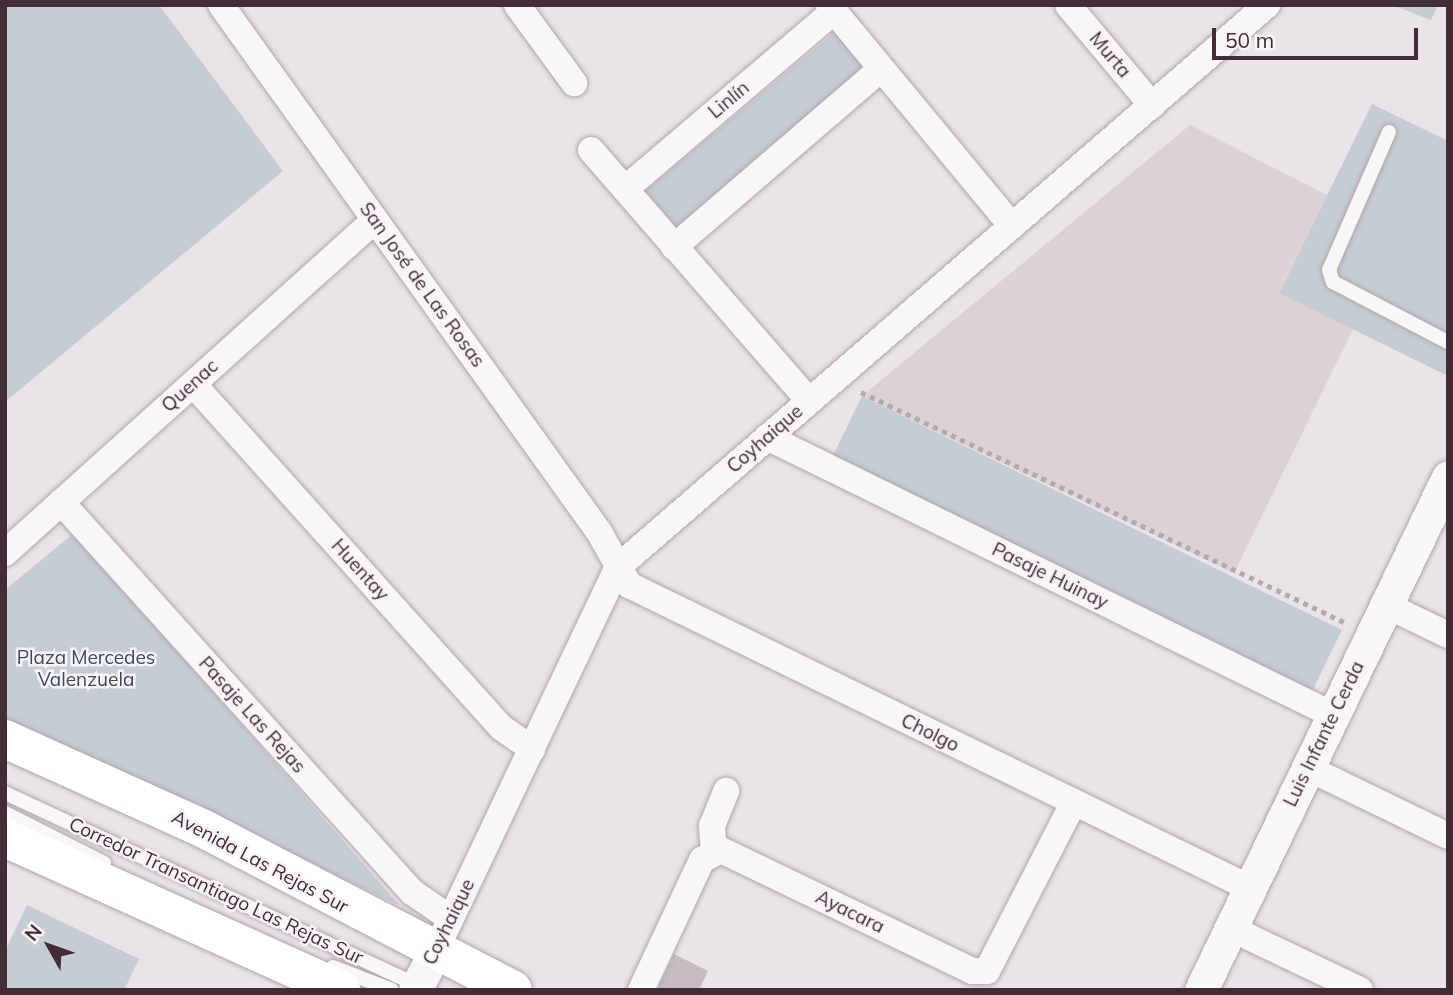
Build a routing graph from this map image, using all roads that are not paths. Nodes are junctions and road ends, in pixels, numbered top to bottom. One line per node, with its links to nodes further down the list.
1 (221, 5): 12 (street, San José de Las Rosas)
2 (1068, 5): 8 (street, Murta)
3 (1267, 5): 8 (street, Coyhaique)
4 (521, 7): 7 (street)
5 (831, 8): 6 (street, Linlín); 11 (street, Linlín)
6 (881, 69): 13 (street, Linlín); 14 (street)
7 (573, 83)
8 (1152, 105): 13 (street, Coyhaique)
9 (1389, 132): 15 (lane)
10 (591, 150): 11 (street)
11 (625, 189): 14 (street)
12 (375, 220): 16 (street, Quenac); 22 (street, San José de Las Rosas)
13 (1012, 226): 17 (street, Coyhaique)
14 (674, 247): 17 (street)
15 (1448, 342)
16 (193, 384): 20 (street, Quenac); 27 (street, Huentay)
17 (808, 401): 18 (street, Coyhaique)
18 (767, 437): 22 (street, Coyhaique); 25 (street, Pasaje Huinay)
19 (1448, 477): 23 (street, Luis Infante Cerda)
20 (61, 502): 21 (street, Quenac); 37 (street, Pasaje Las Rejas)
21 (5, 553)
22 (618, 567): 27 (street, Coyhaique); 31 (street, Cholgo)
23 (1386, 605): 24 (street); 25 (street, Luis Infante Cerda)
24 (1448, 635)
25 (1333, 715): 28 (street, Luis Infante Cerda)
26 (5, 739): 39 (main road, Avenida Las Rejas Sur)
27 (532, 749): 37 (street, Coyhaique)
28 (1308, 768): 33 (street); 36 (street, Luis Infante Cerda)
29 (726, 791): 35 (street)
30 (5, 793): 41 (lane, Corredor Transantiago Las Rejas Sur)
31 (1074, 802): 36 (street, Cholgo); 40 (street, Ayacara)
32 (5, 813): 41 (lane, Corredor Transantiago Las Rejas Sur)
33 (1448, 836)
34 (5, 838): 42 (main road)
35 (714, 851): 40 (street, Ayacara); 44 (street)
36 (1250, 887): 38 (street, Luis Infante Cerda)
37 (450, 918): 39 (street, Coyhaique)
38 (1230, 928): 45 (street, Luis Infante Cerda); 46 (street)
39 (435, 952): 41 (street, Coyhaique); 43 (main road, Avenida Las Rejas Sur)
40 (988, 981)
41 (413, 989)
42 (341, 990)
43 (513, 990)
44 (641, 990)
45 (1201, 990)
46 (1360, 990)

